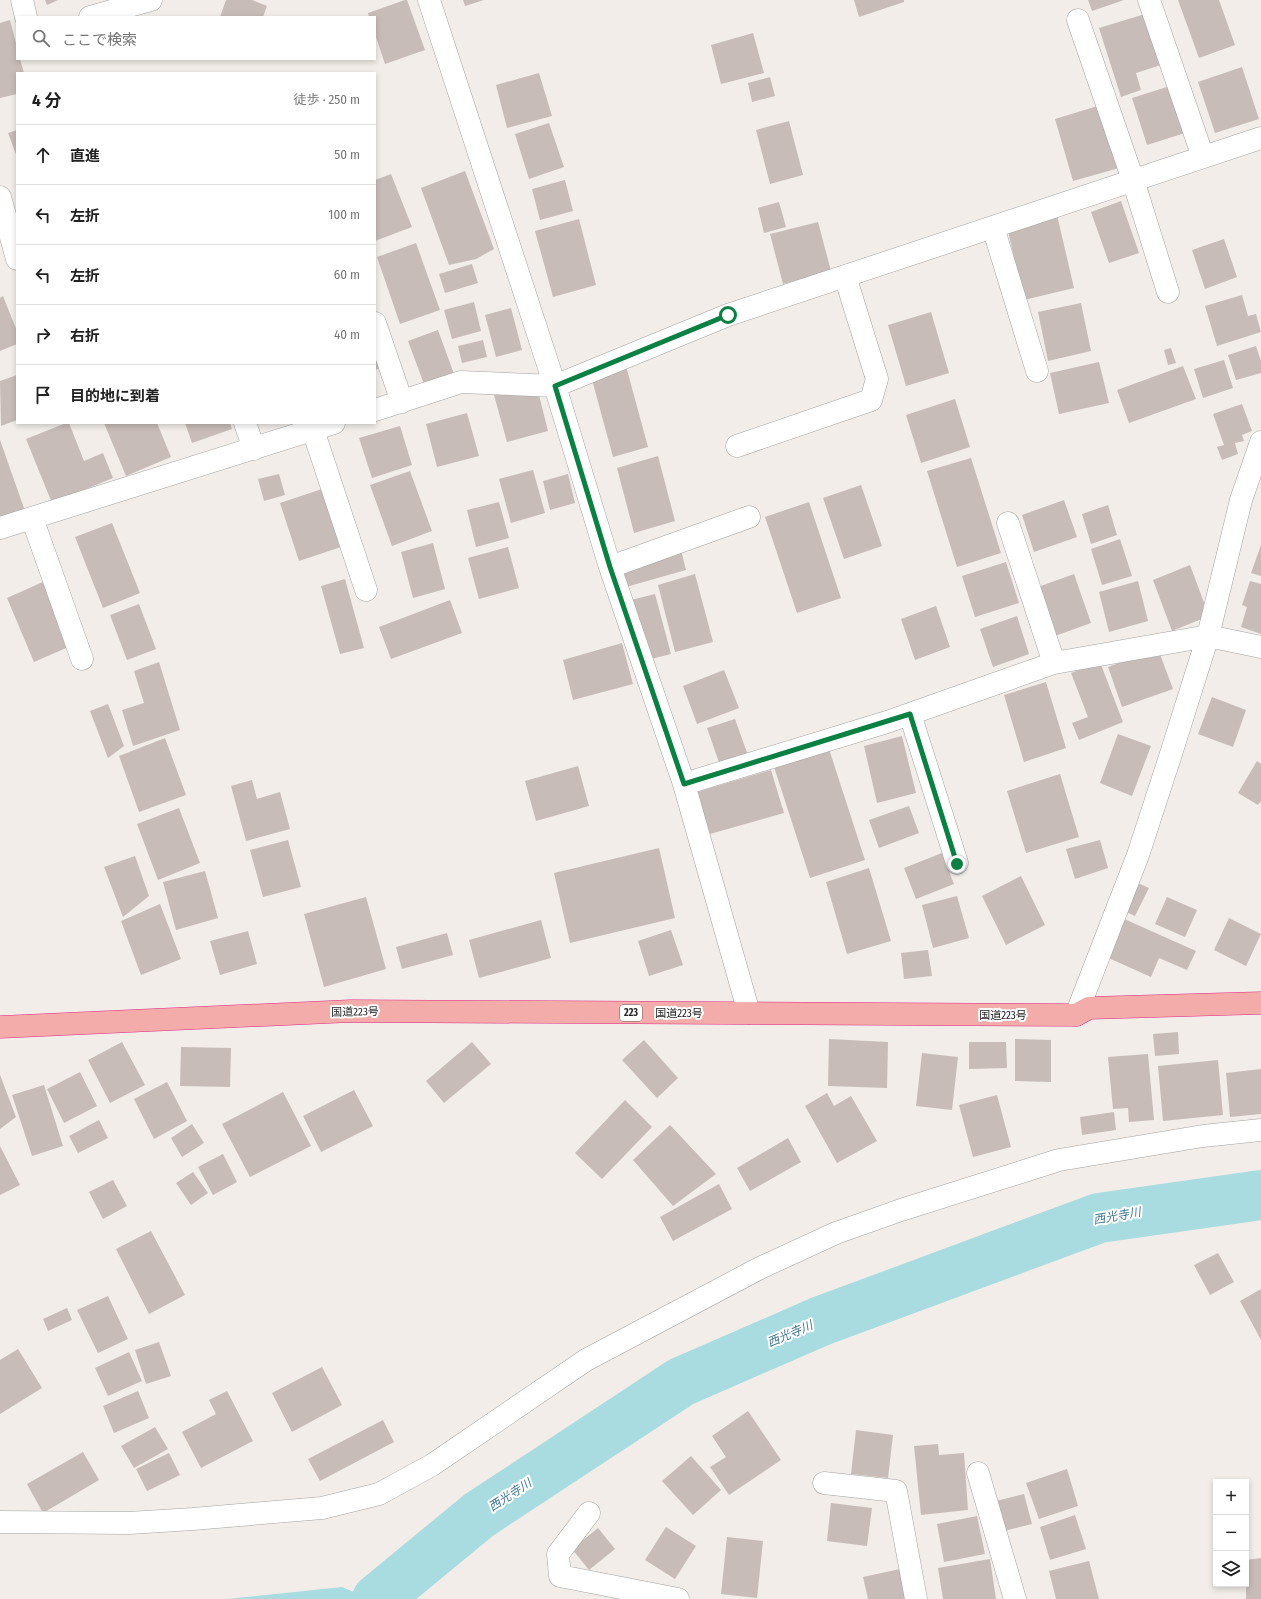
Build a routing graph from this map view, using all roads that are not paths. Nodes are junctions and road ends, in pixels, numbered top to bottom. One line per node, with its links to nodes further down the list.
1 (22, 0): 5 (street)
2 (151, 0): 6 (street)
3 (429, 0): 18 (street)
4 (1149, 0): 9 (street)
5 (26, 16)
6 (94, 16)
7 (1078, 20): 10 (street)
8 (1261, 138): 9 (street)
9 (1203, 157): 10 (street)
10 (1134, 180): 12 (street); 15 (street)
11 (0, 197): 13 (street)
12 (993, 227): 14 (street); 17 (street)
13 (16, 255)
14 (845, 276): 18 (street); 25 (street)
15 (1168, 292)
16 (376, 326): 19 (street)
17 (1037, 371)
18 (555, 386): 19 (street); 31 (street)
19 (402, 402): 20 (street)
20 (376, 410)
21 (246, 424): 26 (street)
22 (331, 424): 23 (street)
23 (313, 430): 26 (street); 32 (street)
24 (1261, 442): 33 (street)
25 (737, 446)
26 (254, 449): 28 (street)
27 (749, 517): 31 (street)
28 (32, 518): 30 (street); 35 (street)
29 (1008, 523): 36 (street)
30 (0, 528)
31 (610, 567): 38 (street)
32 (366, 590)
33 (1208, 636): 34 (street); 36 (street); 42 (street)
34 (1261, 647)
35 (82, 659)
36 (1054, 663): 37 (street)
37 (910, 714): 38 (street); 39 (street)
38 (684, 784): 41 (street)
39 (957, 864)
40 (1261, 1003): 42 (highway, 国道223号 / 223)
41 (749, 1013): 42 (highway, 国道223号 / 223); 43 (highway, 国道223号 / 223)
42 (1076, 1015)
43 (0, 1027)
44 (1261, 1130): 48 (street)
45 (978, 1473): 51 (street)
46 (824, 1483): 50 (street)
47 (589, 1513): 49 (street)
48 (0, 1522)
49 (678, 1599)
50 (916, 1599)
51 (1015, 1599)

